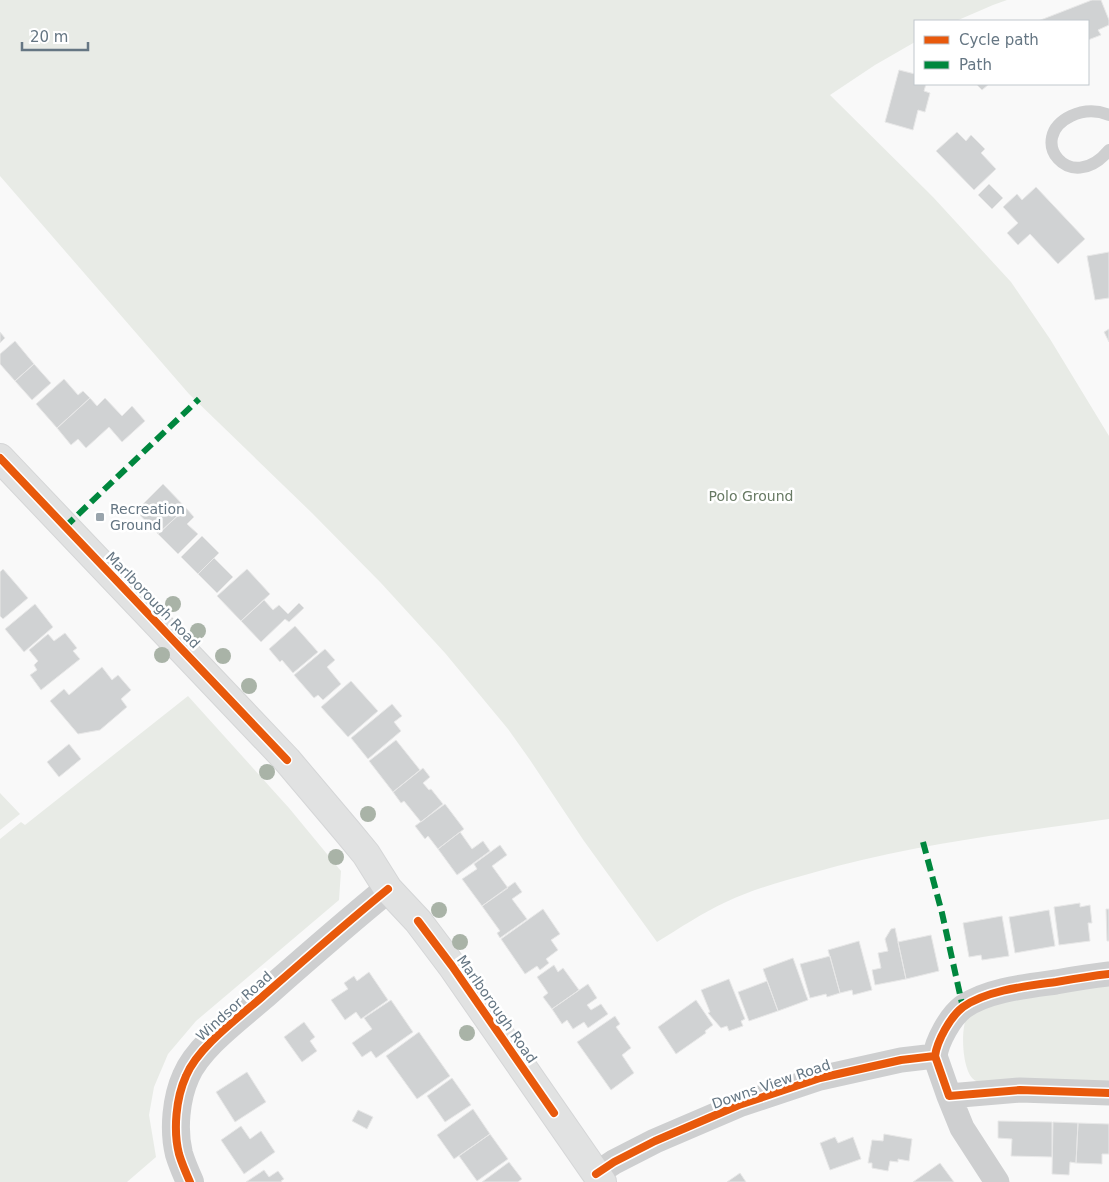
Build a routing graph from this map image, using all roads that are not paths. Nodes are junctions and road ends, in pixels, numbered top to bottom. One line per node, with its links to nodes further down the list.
1 (1109, 115): 2 (lane)
2 (1109, 150)
3 (0, 458): 4 (main road, Marlborough Road)
4 (388, 889): 9 (main road, Marlborough Road); 10 (street, Windsor Road)
5 (1109, 974): 6 (street)
6 (935, 1056): 8 (street); 9 (street, Downs View Road)
7 (1109, 1092): 8 (street)
8 (949, 1096): 11 (street)
9 (599, 1178)
10 (190, 1182)
11 (997, 1182)

